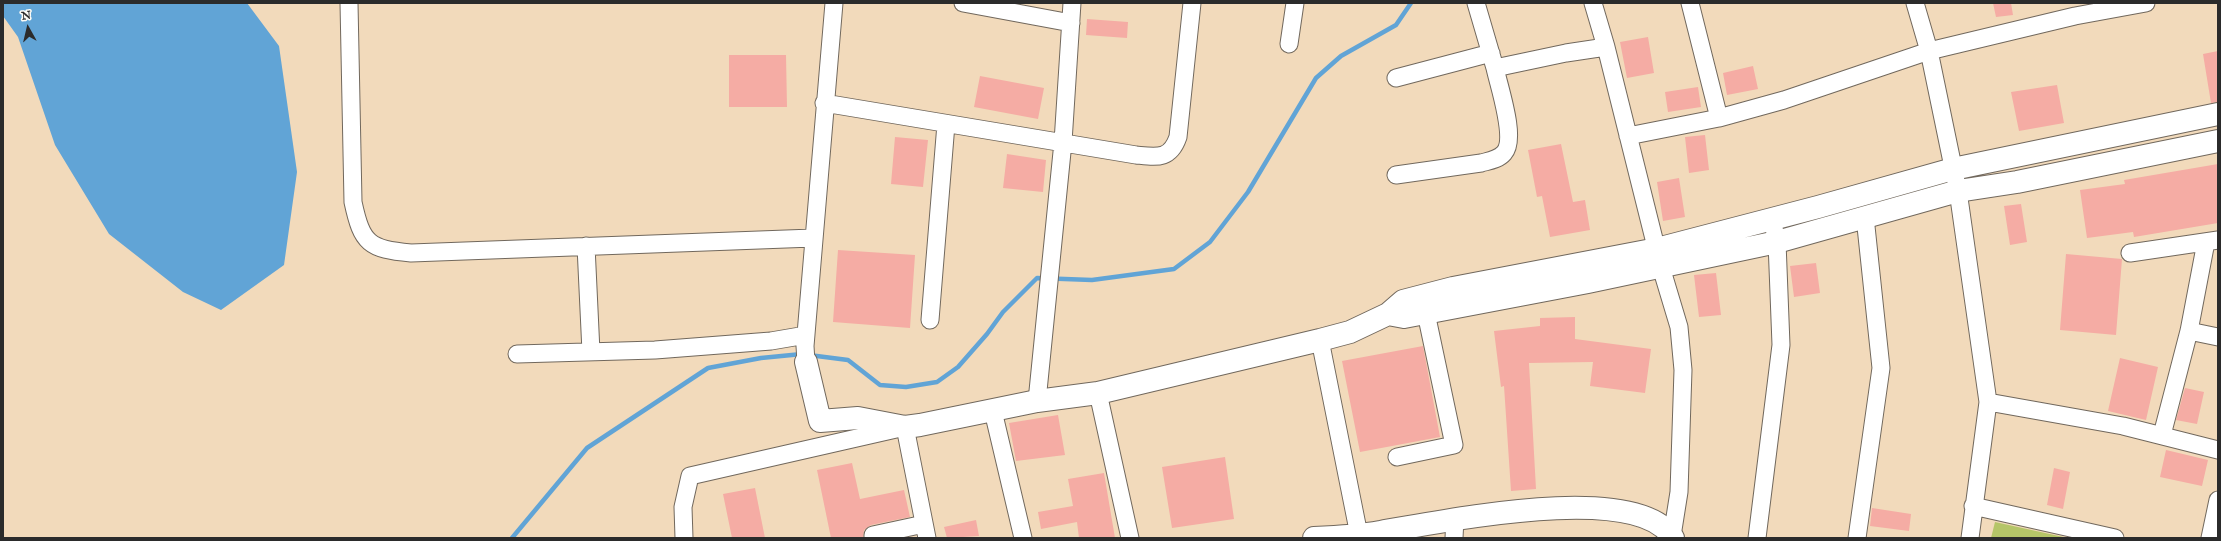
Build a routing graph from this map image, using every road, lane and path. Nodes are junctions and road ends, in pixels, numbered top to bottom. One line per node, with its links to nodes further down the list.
1 (349, 3): 33 (street)
2 (834, 3): 18 (street)
3 (964, 3): 12 (street)
4 (1072, 3): 12 (street)
5 (1192, 3): 24 (street)
6 (1295, 3): 13 (street)
7 (1476, 3): 16 (street)
8 (1593, 3): 14 (street)
9 (1690, 3): 20 (street)
10 (1915, 3): 15 (street)
11 (2146, 3): 15 (street)
12 (1071, 23): 24 (street)
13 (1289, 44)
14 (1606, 47): 16 (street); 22 (street)
15 (1929, 51): 20 (street); 25 (street)
16 (1493, 61): 17 (street); 26 (street)
17 (1396, 78)
18 (824, 103): 21 (street); 30 (street)
19 (2218, 114): 25 (street)
20 (1719, 118): 22 (street)
21 (946, 124): 24 (street); 38 (street)
22 (1628, 136): 35 (street)
23 (2218, 141): 27 (street)
24 (1063, 142): 46 (street)
25 (1953, 169): 27 (street); 29 (street)
26 (1396, 175)
27 (1958, 191): 28 (street); 47 (street)
28 (1865, 217): 31 (street); 66 (street)
29 (1772, 219): 31 (street); 35 (street)
30 (813, 238): 33 (street); 42 (street)
31 (1777, 242): 35 (street); 65 (street)
32 (2212, 242): 34 (street); 39 (street)
33 (586, 246): 43 (street)
34 (2130, 253)
35 (1659, 258): 36 (street); 37 (street); 58 (street)
36 (1426, 313): 37 (street); 52 (street)
37 (1388, 314): 41 (street)
38 (930, 320)
39 (2189, 331): 40 (street); 50 (street)
40 (2218, 337)
41 (1320, 340): 45 (street); 57 (street)
42 (805, 348): 43 (street); 49 (street)
43 (590, 352): 44 (street)
44 (517, 354)
45 (1098, 393): 46 (street); 62 (street)
46 (1037, 401): 48 (street)
47 (1988, 402): 50 (street); 54 (street)
48 (993, 411): 49 (street); 61 (street)
49 (905, 427): 56 (street); 59 (street)
50 (2162, 435): 51 (street)
51 (2218, 450)
52 (1397, 457)
53 (2218, 500): 69 (street)
54 (1974, 506): 67 (street); 68 (street)
55 (1455, 528): 57 (street); 58 (street)
56 (925, 531): 60 (street)
57 (1359, 535): 64 (street)
58 (1673, 537)
59 (684, 538)
60 (873, 538)
61 (1023, 538)
62 (1130, 538)
63 (1314, 538): 64 (street)
64 (1329, 538)
65 (1758, 538)
66 (1857, 538)
67 (1970, 538)
68 (2116, 538)
69 (2210, 538)

